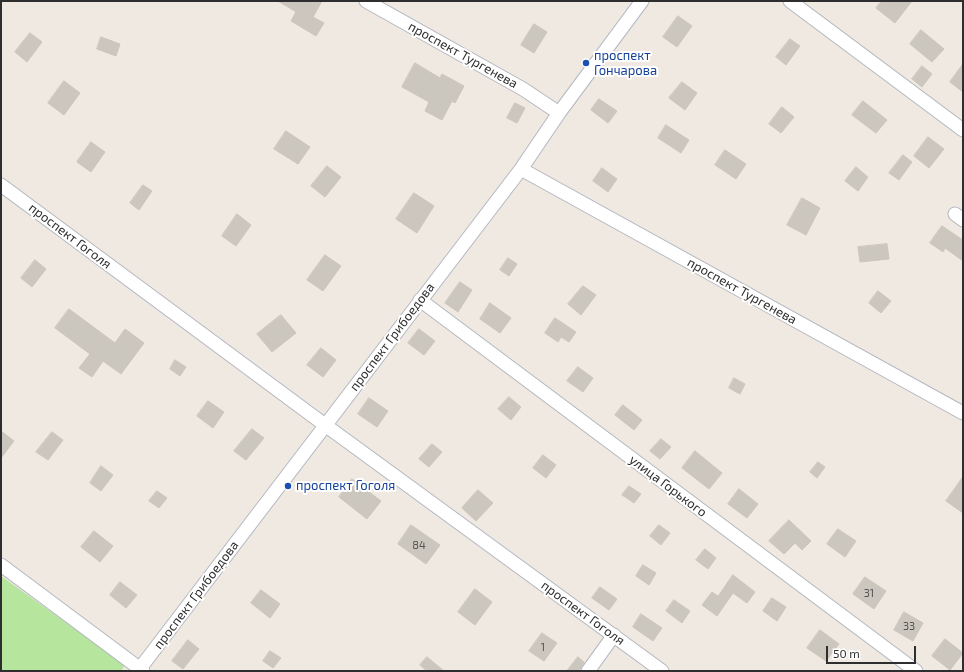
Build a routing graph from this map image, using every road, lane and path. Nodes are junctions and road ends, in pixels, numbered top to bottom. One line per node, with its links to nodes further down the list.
1 (366, 1): 4 (street, проспект Тургенева)
2 (642, 1): 4 (street, проспект Грибоедова)
3 (790, 1): 5 (street)
4 (559, 113): 6 (street, проспект Грибоедова)
5 (963, 130)
6 (521, 169): 8 (street, проспект Грибоедова); 9 (street, проспект Тургенева)
7 (1, 185): 10 (street, проспект Гоголя)
8 (420, 300): 10 (street, проспект Грибоедова); 16 (street, улица Горького)
9 (963, 413)
10 (325, 425): 12 (street, проспект Гоголя); 13 (street, проспект Грибоедова)
11 (1, 565): 13 (street)
12 (614, 635): 14 (street); 15 (street, проспект Гоголя)
13 (141, 670)
14 (588, 671)
15 (662, 671)
16 (916, 671)

